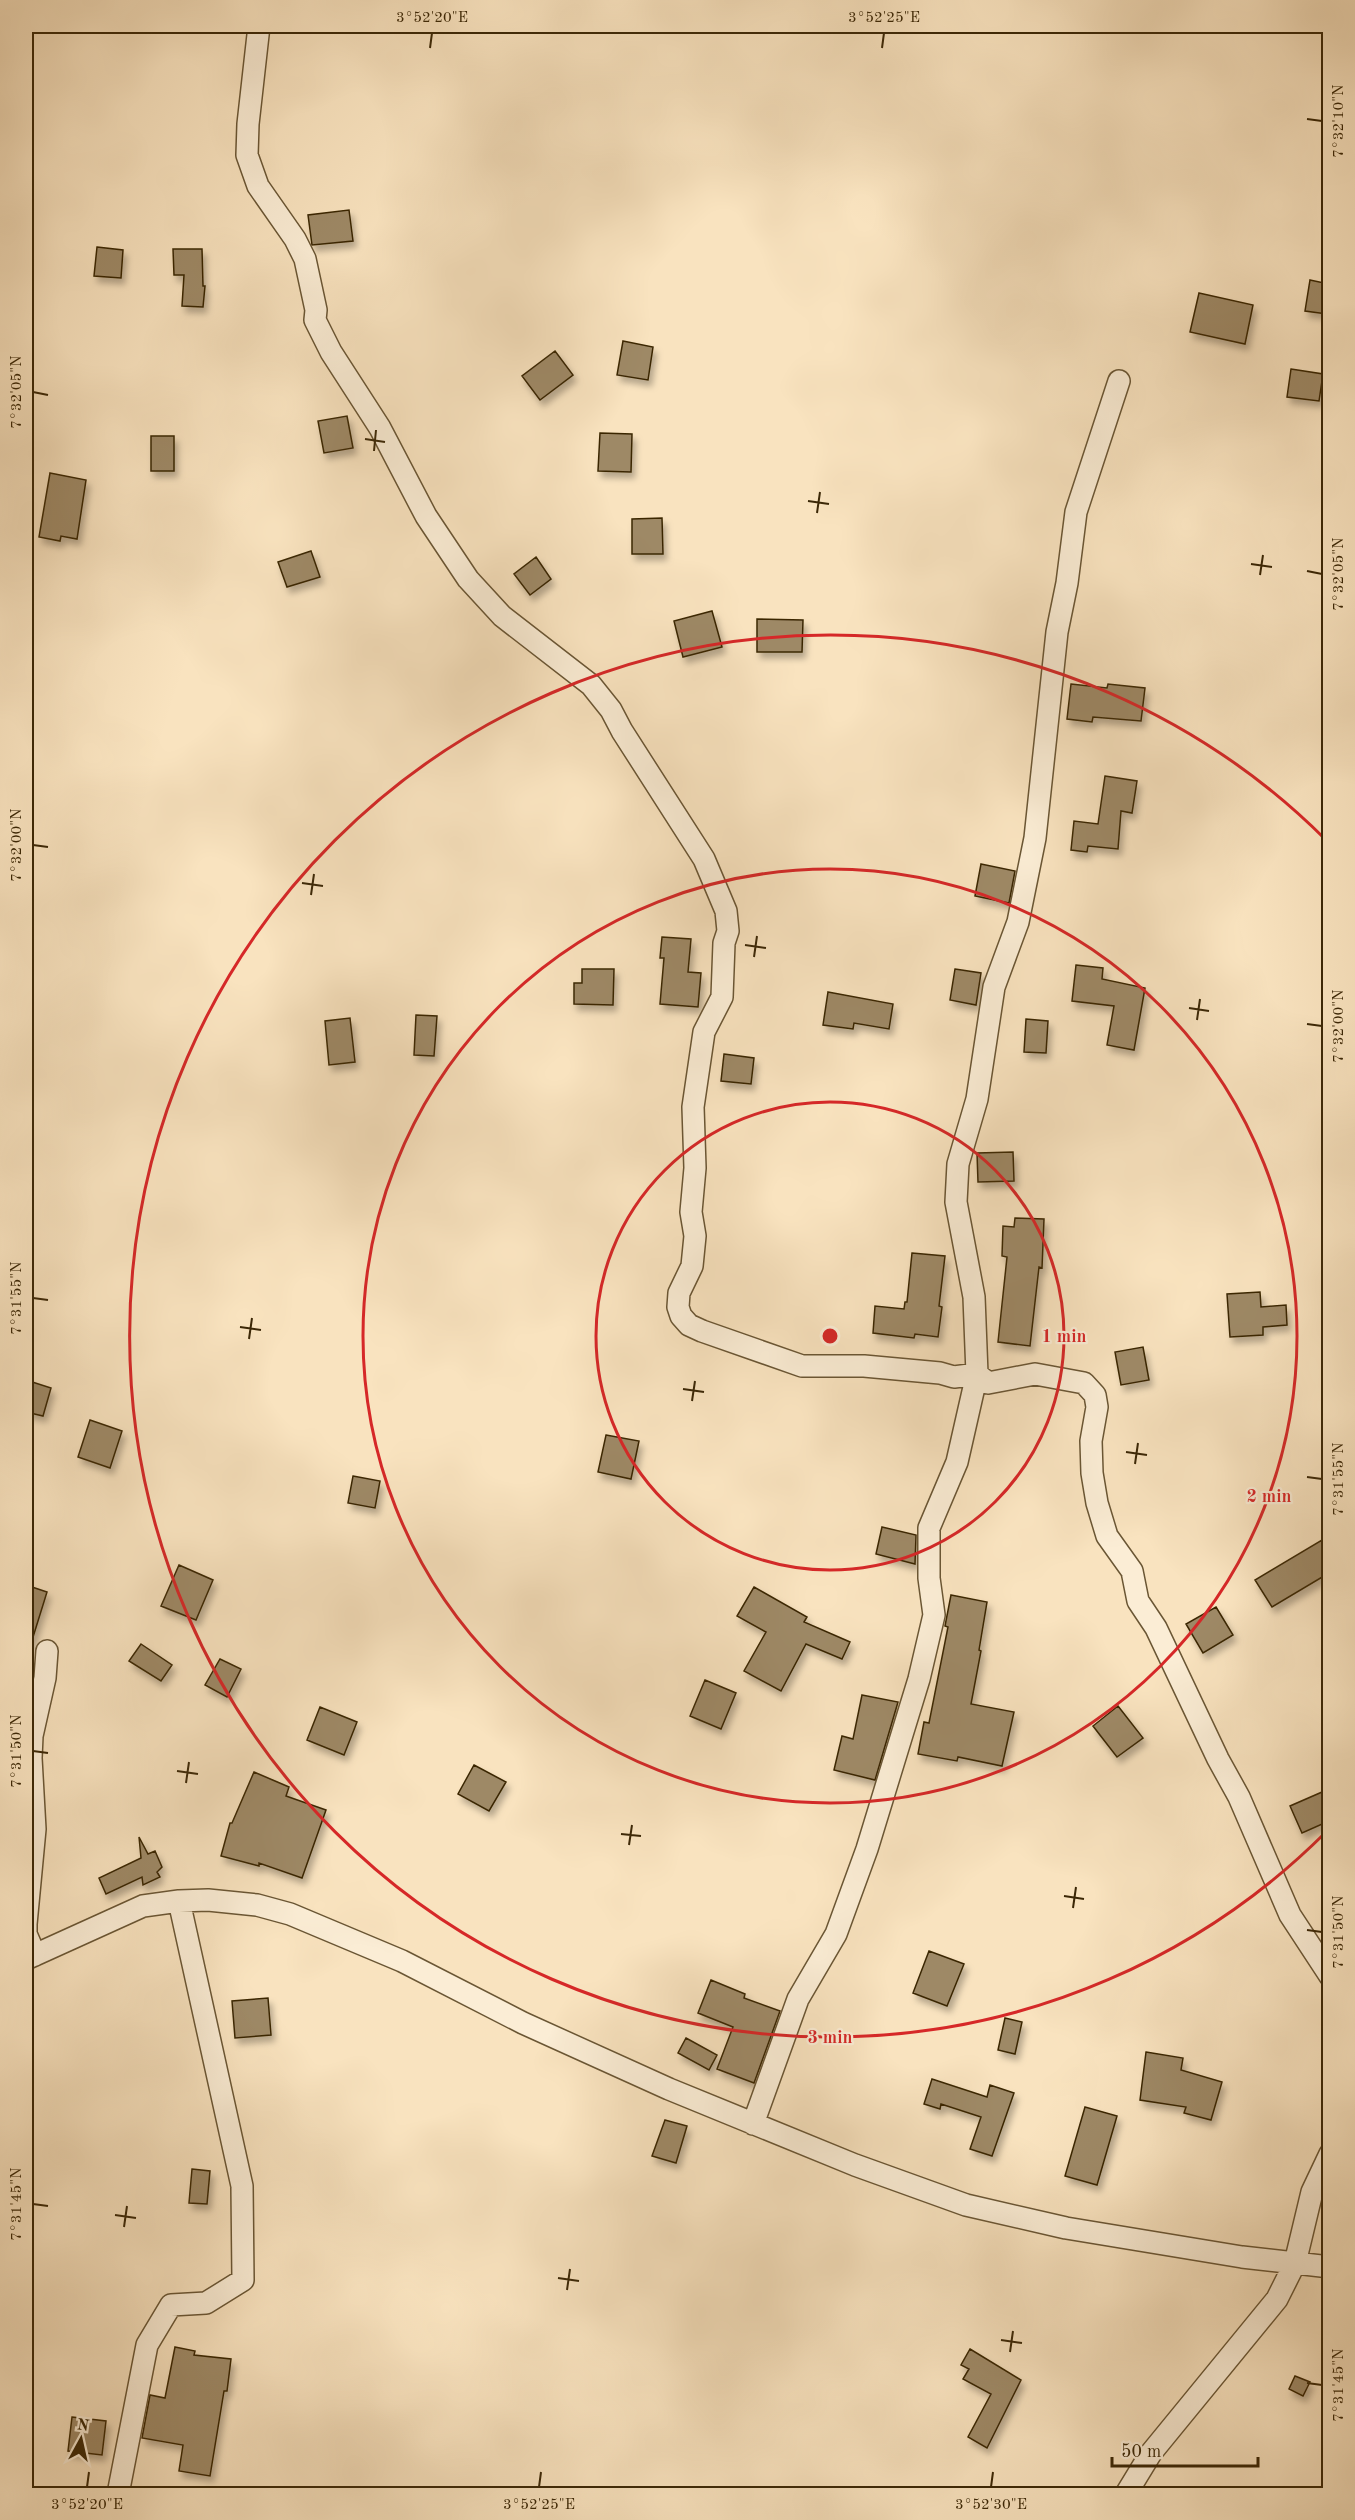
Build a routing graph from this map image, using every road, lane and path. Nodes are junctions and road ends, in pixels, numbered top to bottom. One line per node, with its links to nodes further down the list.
1 (260, 26): 3 (street)
2 (1119, 381): 3 (street)
3 (977, 1374): 7 (street); 8 (street)
4 (47, 1651): 6 (street)
5 (179, 1901): 6 (street); 8 (street); 12 (street)
6 (30, 1957)
7 (1329, 1976)
8 (753, 2124): 10 (street)
9 (1329, 2154): 10 (street)
10 (1295, 2263): 11 (street); 13 (street)
11 (1329, 2267)
12 (118, 2494)
13 (1126, 2494)

